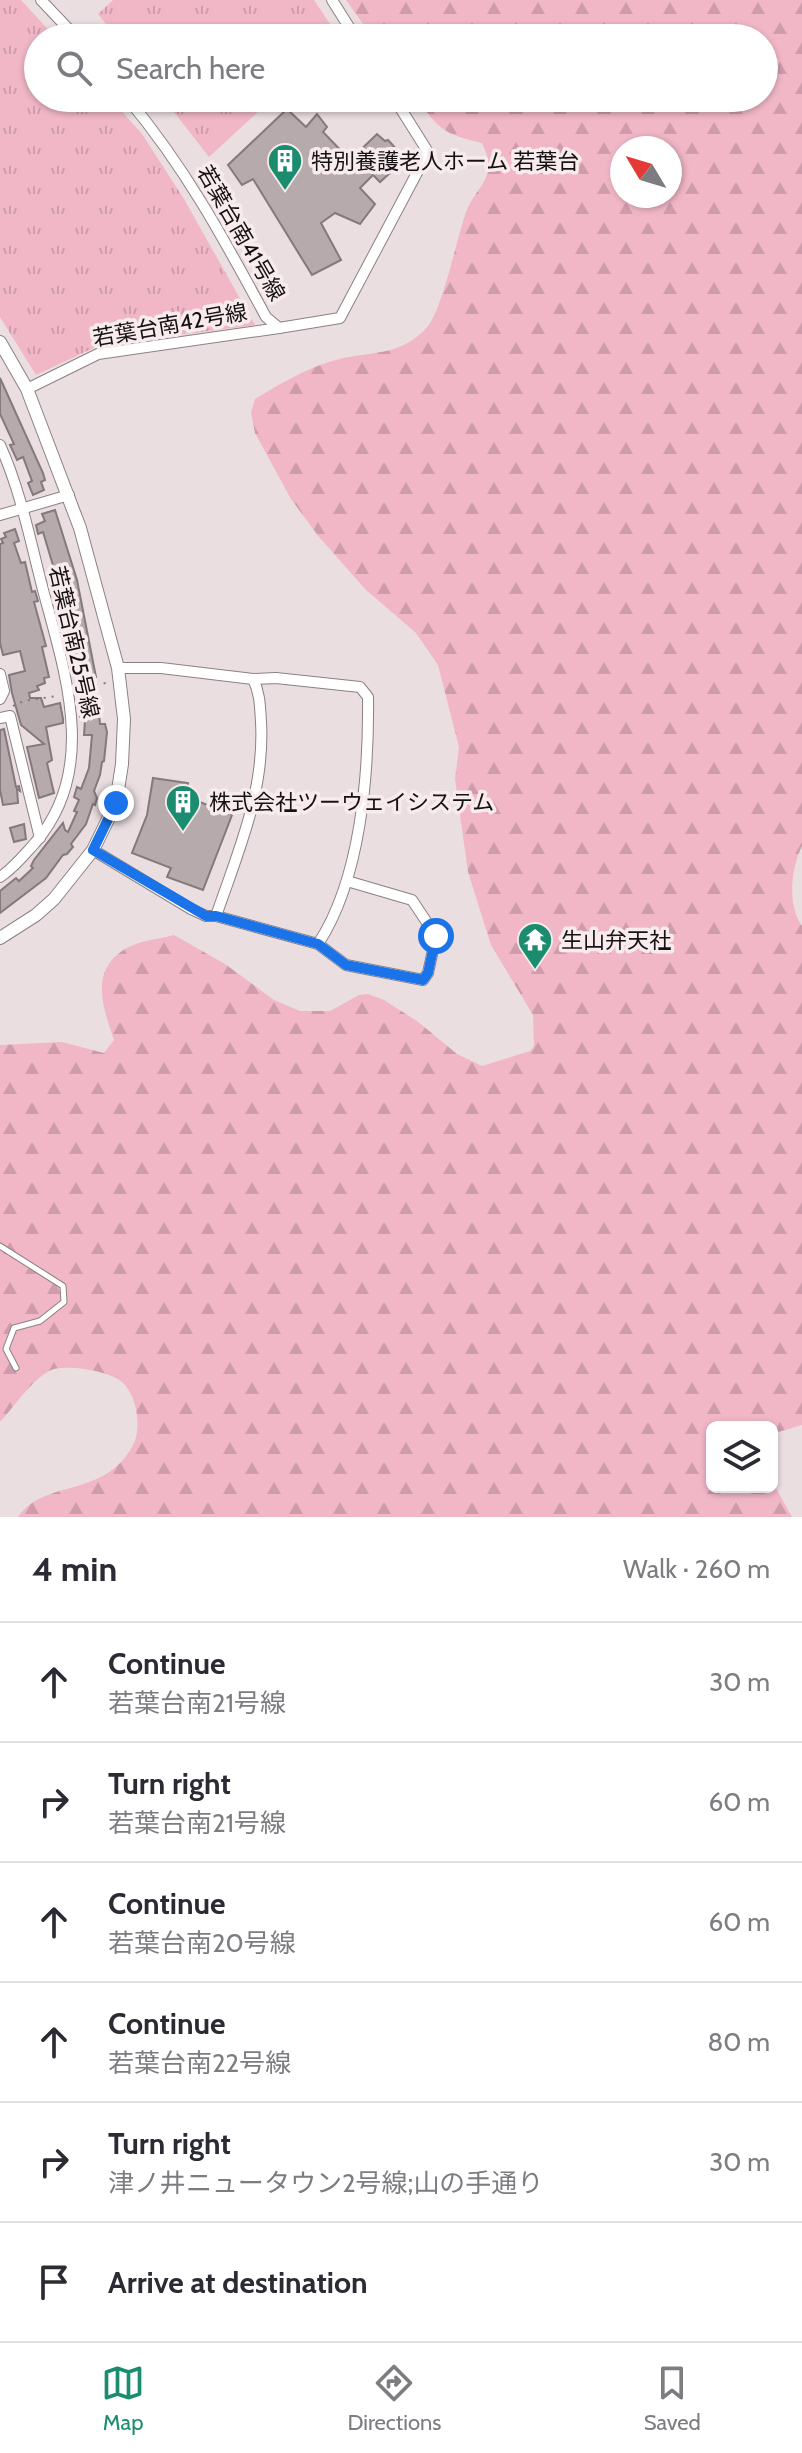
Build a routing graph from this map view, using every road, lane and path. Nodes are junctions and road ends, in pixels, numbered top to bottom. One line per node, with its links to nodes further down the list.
1 (41, 0): 3 (street)
2 (332, 0): 4 (street)
3 (64, 24)
4 (347, 24)
5 (139, 112): 7 (street, 若葉台南41号線)
6 (403, 112): 7 (street, 若葉台南41号線)
7 (279, 328): 9 (street, 若葉台南42号線)
8 (0, 342): 9 (street)
9 (27, 389): 11 (street)
10 (0, 445): 12 (street, 若葉台南25号線)
11 (69, 495): 12 (street); 14 (street)
12 (22, 507): 13 (street); 23 (street, 若葉台南25号線)
13 (0, 515)
14 (118, 668): 16 (street); 24 (street)
15 (0, 674): 20 (street)
16 (253, 679): 26 (street); 27 (street)
17 (106, 683): 18 (path)
18 (74, 690)
19 (62, 694): 21 (path)
20 (0, 699)
21 (13, 706)
22 (0, 718): 23 (street)
23 (40, 838): 25 (street, 若葉台南25号線)
24 (93, 850): 27 (street); 28 (street)
25 (0, 877)
26 (347, 881): 29 (street); 29 (street)
27 (216, 916): 29 (street)
28 (0, 938)
29 (318, 944)
30 (0, 1246): 31 (lane)
31 (16, 1368)

